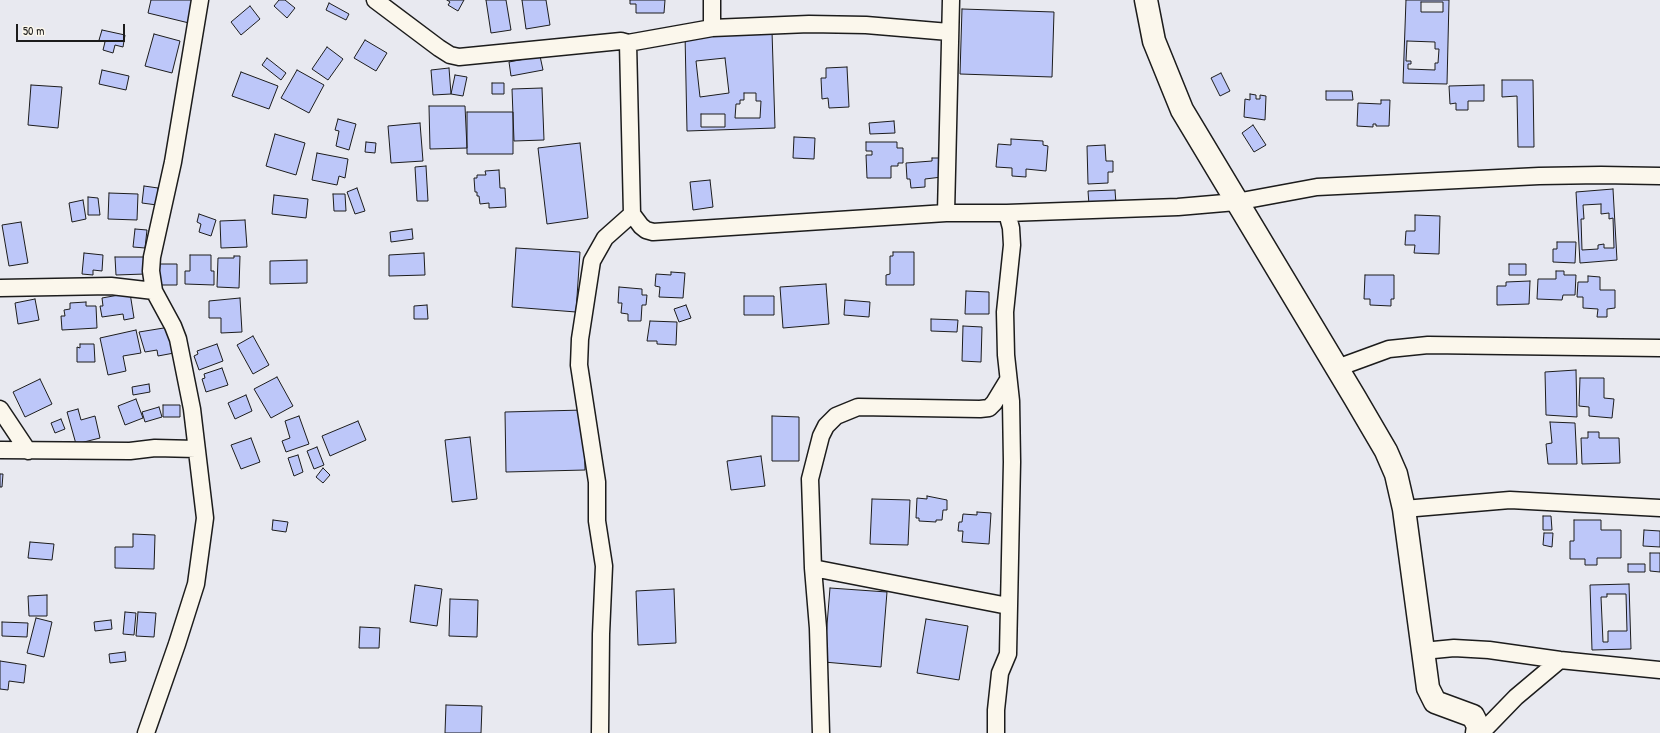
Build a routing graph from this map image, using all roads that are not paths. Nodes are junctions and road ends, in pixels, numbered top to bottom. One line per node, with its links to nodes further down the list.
1 (200, 0): 15 (street)
2 (375, 0): 8 (street)
3 (712, 0): 6 (street)
4 (951, 0): 7 (street)
5 (1146, 0): 10 (street)
6 (712, 28): 7 (street); 8 (street)
7 (949, 32): 11 (street)
8 (628, 42): 13 (street)
9 (1660, 176): 10 (street)
10 (1236, 202): 12 (street); 17 (street)
11 (946, 213): 12 (street); 13 (street)
12 (1007, 213): 18 (street)
13 (632, 214): 31 (street)
14 (0, 288): 15 (street)
15 (154, 290): 20 (street)
16 (1660, 348): 17 (street)
17 (1337, 368): 24 (street)
18 (1008, 380): 25 (street); 26 (street)
19 (0, 409): 22 (street)
20 (196, 449): 22 (street); 30 (street)
21 (0, 450): 22 (street)
22 (28, 451)
23 (1660, 508): 24 (street)
24 (1404, 509): 27 (street)
25 (813, 568): 26 (street); 32 (street)
26 (1008, 606): 33 (street)
27 (1423, 651): 28 (street); 34 (street)
28 (1560, 660): 29 (street); 35 (street)
29 (1660, 670)
30 (146, 733)
31 (600, 733)
32 (821, 733)
33 (996, 733)
34 (1477, 733)
35 (1481, 733)

